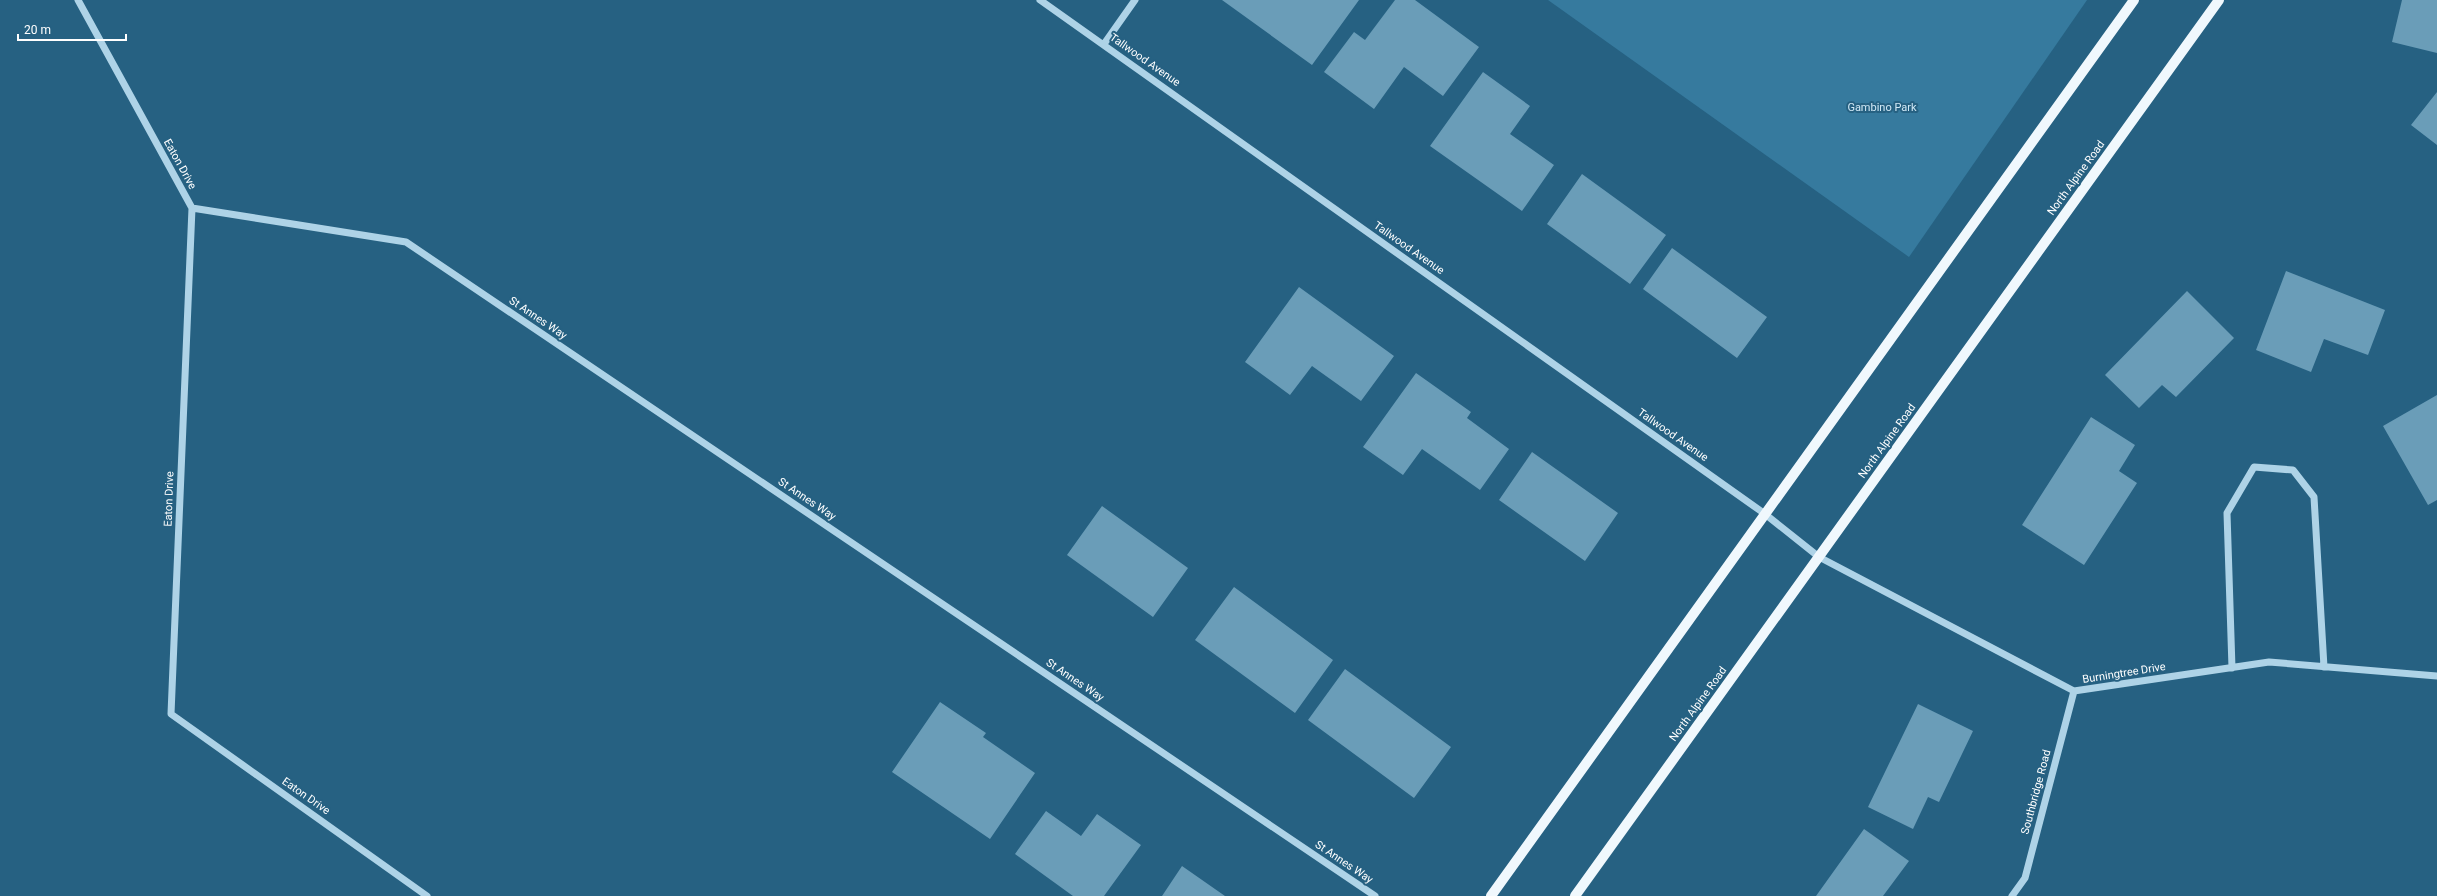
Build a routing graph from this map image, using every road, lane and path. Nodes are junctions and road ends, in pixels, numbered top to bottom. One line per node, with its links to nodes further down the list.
1 (78, 0): 7 (street, Eaton Drive)
2 (1040, 0): 6 (street, Tallwood Avenue)
3 (1135, 0): 6 (street)
4 (2134, 0): 8 (main road)
5 (2219, 0): 9 (main road, North Alpine Road)
6 (1104, 44): 8 (street, Tallwood Avenue)
7 (192, 208): 14 (street, Eaton Drive); 15 (street, St Annes Way)
8 (1765, 514): 9 (street, Burningtree Drive); 16 (main road)
9 (1819, 557): 13 (street, Burningtree Drive); 17 (main road, North Alpine Road)
10 (2324, 667): 11 (street, Burningtree Drive); 11 (street); 12 (street, Burningtree Drive)
11 (2232, 668): 13 (street, Burningtree Drive)
12 (2437, 676)
13 (2074, 691): 18 (street, Southbridge Road)
14 (427, 896)
15 (1375, 896)
16 (1491, 896)
17 (1576, 896)
18 (2012, 896)

